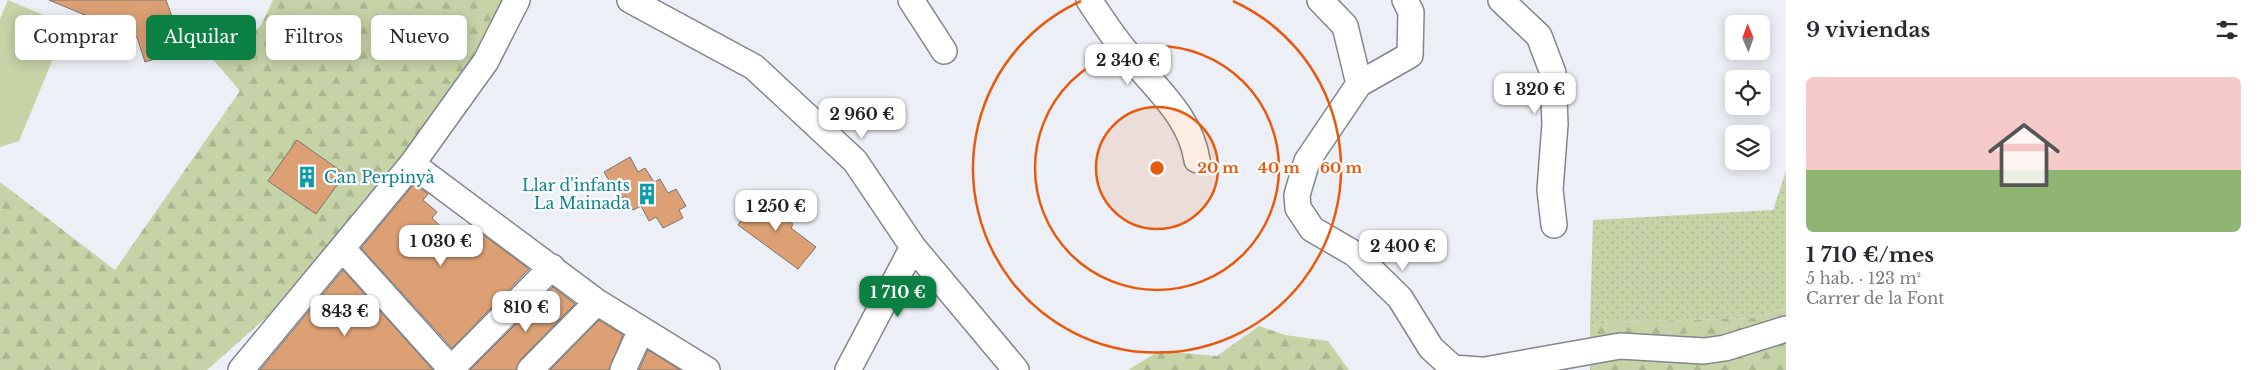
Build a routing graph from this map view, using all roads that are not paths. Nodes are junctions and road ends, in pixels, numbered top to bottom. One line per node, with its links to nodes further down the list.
1 (517, 0): 11 (street)
2 (630, 0): 13 (street)
3 (911, 0): 8 (street)
4 (1089, 0): 10 (street)
5 (1320, 0): 9 (street)
6 (1405, 0): 9 (street)
7 (1501, 0): 12 (street)
8 (944, 50)
9 (1359, 84): 26 (street)
10 (1197, 160)
11 (412, 164): 14 (street); 15 (street)
12 (1554, 225)
13 (913, 247): 24 (street); 25 (street)
14 (343, 249): 19 (street); 20 (street)
15 (552, 268): 16 (street); 20 (street)
16 (597, 302): 18 (street); 21 (street)
17 (1786, 329): 27 (street)
18 (641, 330): 22 (street); 23 (street)
19 (241, 370)
20 (451, 370)
21 (530, 370)
22 (623, 370)
23 (707, 370)
24 (848, 370)
25 (1016, 370)
26 (1480, 370)
27 (1485, 370)

